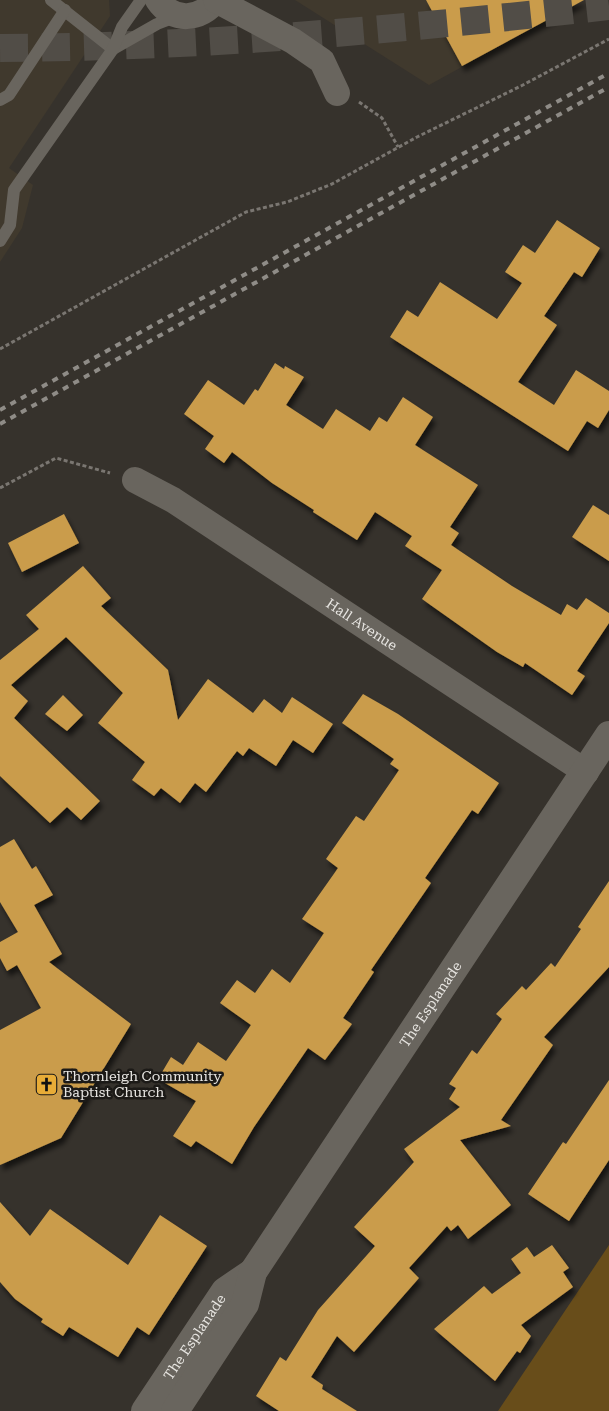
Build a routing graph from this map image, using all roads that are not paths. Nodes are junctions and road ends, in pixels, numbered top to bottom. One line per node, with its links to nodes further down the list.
1 (52, 0): 5 (lane)
2 (141, 0): 7 (lane)
3 (158, 0): 6 (street)
4 (216, 0): 6 (street); 8 (street)
5 (65, 10): 7 (lane); 9 (lane)
6 (179, 16): 7 (lane)
7 (113, 49): 10 (lane)
8 (338, 93)
9 (0, 100)
10 (0, 241)
11 (135, 480): 13 (street, Hall Avenue)
12 (607, 741): 13 (main road, The Esplanade)
13 (586, 772): 14 (main road, The Esplanade)
14 (253, 1272): 15 (main road, The Esplanade); 16 (main road, The Esplanade)
15 (144, 1411)
16 (175, 1411)

